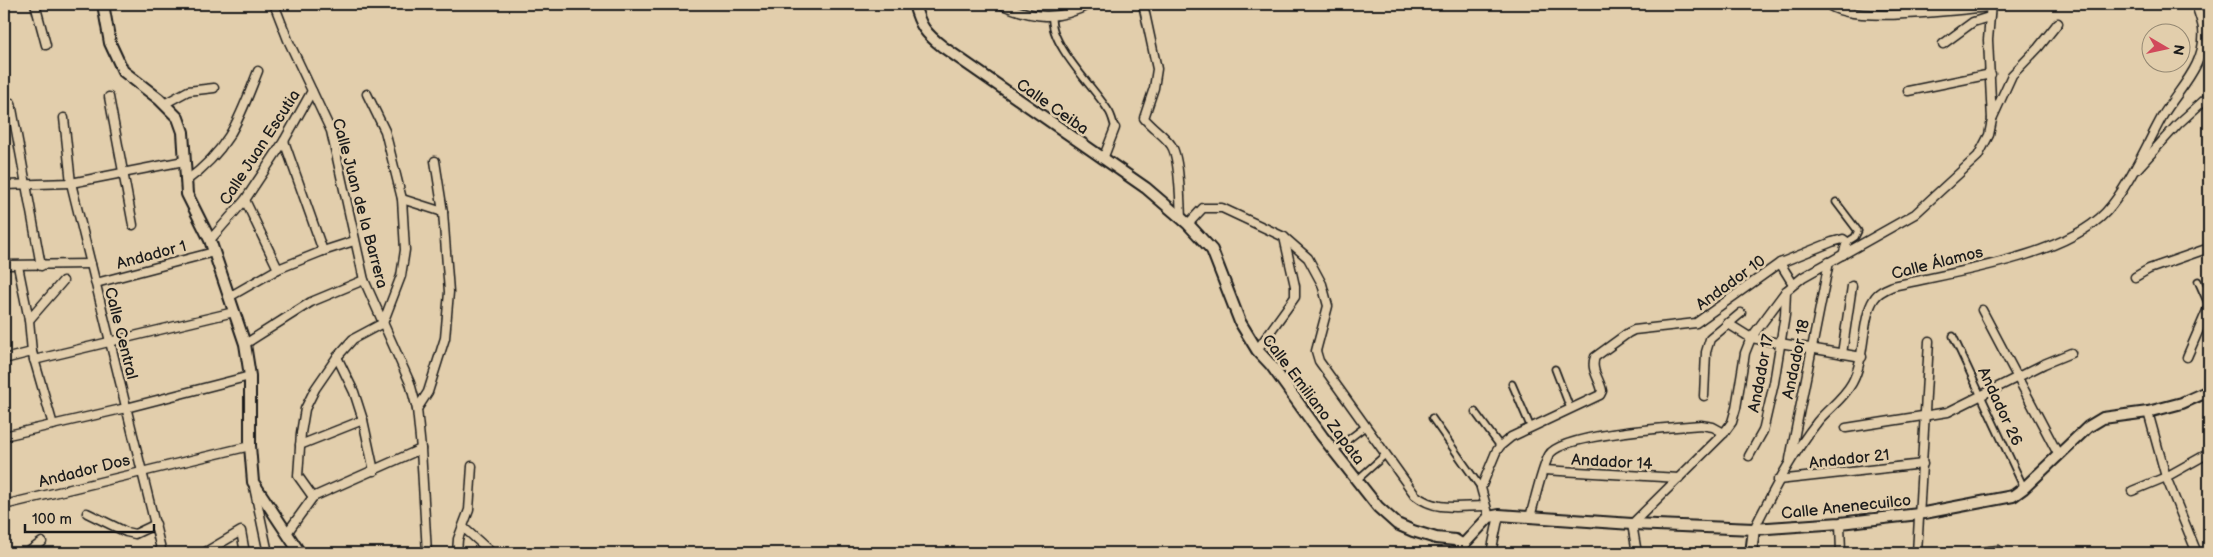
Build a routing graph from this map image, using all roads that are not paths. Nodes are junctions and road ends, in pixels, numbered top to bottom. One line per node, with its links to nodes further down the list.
1 (35, 4): 17 (street)
2 (103, 4): 27 (street)
3 (274, 4): 21 (street, Calle Juan de la Barrera)
4 (914, 4): 32 (street, Calle Ceiba)
5 (1000, 4): 12 (street)
6 (1024, 4): 12 (street)
7 (1090, 4): 13 (street)
8 (1143, 4): 45 (street)
9 (2196, 4): 36 (street)
10 (1991, 5): 11 (street); 14 (street)
11 (1831, 6)
12 (1023, 14): 13 (street)
13 (1052, 17): 30 (street)
14 (1989, 17): 16 (street); 19 (street)
15 (2058, 23): 29 (street)
16 (1943, 44)
17 (46, 45)
18 (258, 70): 37 (street)
19 (1991, 74): 22 (street); 29 (street)
20 (214, 88): 27 (street)
21 (312, 91): 31 (street, Calle Juan Escutia); 49 (street, Calle Juan de la Barrera)
22 (1908, 91)
23 (367, 94): 41 (street)
24 (109, 96): 35 (street)
25 (2209, 96): 36 (street)
26 (11, 103): 40 (street)
27 (164, 104): 34 (street)
28 (64, 118): 38 (street, Calle Central)
29 (1992, 120): 54 (street)
30 (1116, 128): 32 (street)
31 (284, 141): 42 (street, Calle Juan Escutia); 52 (street)
32 (1103, 159): 45 (street, Calle Ceiba)
33 (435, 161): 44 (street)
34 (184, 162): 35 (street); 37 (street)
35 (122, 172): 38 (street); 46 (street)
36 (2128, 177): 90 (street, Calle Álamos)
37 (186, 181): 48 (street)
38 (71, 184): 40 (street); 57 (street, Calle Central)
39 (4, 185): 40 (street)
40 (27, 185): 60 (street)
41 (402, 199): 44 (street); 76 (street)
42 (245, 200): 48 (street, Calle Juan Escutia); 61 (street)
43 (1836, 202): 50 (street)
44 (443, 212): 102 (street)
45 (1184, 221): 47 (street); 85 (street, Calle Emiliano Zapata)
46 (132, 225)
47 (1284, 237): 85 (street); 109 (street)
48 (210, 240): 53 (street)
49 (354, 241): 52 (street); 63 (street, Calle Juan de la Barrera)
50 (1847, 242): 54 (street); 56 (street, Andador 10)
51 (2209, 248): 62 (street)
52 (323, 251): 61 (street)
53 (214, 252): 66 (street, Andador 1); 70 (street)
54 (1843, 255): 55 (street)
55 (1829, 262): 67 (street); 84 (street, Andador 18)
56 (1780, 263): 67 (street); 101 (street, Andador 10)
57 (91, 264): 60 (street); 66 (street, Calle Central)
58 (4, 265): 59 (street)
59 (18, 266): 60 (street); 75 (street)
60 (41, 266)
61 (278, 269): 70 (street)
62 (2135, 277)
63 (364, 280): 76 (street, Calle Juan de la Barrera); 83 (street)
64 (63, 281): 75 (street)
65 (2198, 281): 71 (street)
66 (96, 283): 81 (street, Calle Central)
67 (1793, 284): 69 (street)
68 (1852, 286): 87 (street)
69 (1786, 291): 79 (street); 82 (street, Andador 17)
70 (229, 297): 73 (street)
71 (2209, 306): 91 (street)
72 (1982, 310): 95 (street)
73 (234, 312): 81 (street); 83 (street)
74 (1741, 313): 77 (street)
75 (29, 320): 88 (street)
76 (383, 322): 89 (street); 102 (street, Calle Juan de la Barrera)
77 (1727, 323): 79 (street); 98 (street)
78 (1953, 336): 99 (street, Andador 26)
79 (1751, 338): 82 (street); 112 (street)
80 (1929, 340): 105 (street)
81 (110, 341): 88 (street); 100 (street, Calle Central)
82 (1780, 343): 84 (street); 122 (street, Andador 17)
83 (245, 344): 94 (street)
84 (1812, 348): 87 (street); 123 (street, Andador 18)
85 (1257, 350): 118 (street, Calle Emiliano Zapata)
86 (2071, 353): 95 (street)
87 (1842, 354): 90 (street)
88 (33, 356): 92 (street); 108 (street)
89 (337, 357): 107 (street); 114 (street)
90 (1862, 357): 123 (street, Calle Álamos)
91 (2188, 357)
92 (4, 359)
93 (1556, 369): 101 (street)
94 (250, 376): 100 (street); 115 (street)
95 (2018, 377): 99 (street); 121 (street)
96 (1512, 384): 110 (street)
97 (2209, 391): 104 (street, Calle Anenecuilco)
98 (1704, 396)
99 (1981, 396): 105 (street); 135 (street, Andador 26)
100 (126, 408): 108 (street); 126 (street, Calle Central)
101 (1570, 408): 110 (street)
102 (417, 409): 117 (street, Calle Juan de la Barrera)
103 (1475, 412): 116 (street)
104 (2148, 412): 121 (street, Calle Anenecuilco); 129 (street)
105 (1924, 417): 111 (street); 124 (street)
106 (1432, 418): 134 (street)
107 (363, 420): 114 (street); 128 (street)
108 (53, 425): 113 (street)
109 (1366, 426): 118 (street); 120 (street)
110 (1531, 428): 116 (street)
111 (1846, 428)
112 (1724, 433): 127 (street); 130 (street)
113 (4, 436)
114 (300, 445): 137 (street)
115 (250, 446): 126 (street, Andador Dos); 133 (street)
116 (1500, 446): 134 (street)
117 (422, 449): 128 (street); 160 (street, Calle Juan de la Barrera)
118 (1333, 451): 131 (street, Calle Emiliano Zapata)
119 (2209, 453): 129 (street)
120 (1386, 454): 131 (street); 139 (street)
121 (2058, 454): 135 (street, Calle Anenecuilco)
122 (1748, 456)
123 (1789, 463): 132 (street, Calle Álamos)
124 (1923, 464): 132 (street, Andador 21); 141 (street)
125 (472, 466): 147 (street)
126 (142, 470): 138 (street, Andador Dos); 145 (street, Calle Central)
127 (1544, 470): 130 (street, Andador 14); 143 (street)
128 (374, 471): 137 (street)
129 (2166, 477): 136 (street); 169 (street)
130 (1679, 478): 146 (street)
131 (1356, 480): 151 (street, Calle Emiliano Zapata)
132 (1778, 480): 148 (street, Calle Álamos)
133 (253, 482): 149 (street); 158 (street)
134 (1481, 488): 139 (street)
135 (2024, 488): 141 (street, Calle Anenecuilco)
136 (2132, 491)
137 (313, 497): 149 (street)
138 (4, 504)
139 (1484, 506): 142 (street)
140 (87, 513): 145 (street)
141 (1919, 514): 144 (street, Calle Anenecuilco); 167 (street)
142 (1494, 516): 143 (street, Calle Anenecuilco); 151 (street); 163 (street)
143 (1530, 517): 146 (street, Calle Anenecuilco)
144 (1840, 523): 148 (street, Calle Anenecuilco); 166 (street)
145 (156, 524): 155 (street, Calle Central)
146 (1632, 524): 148 (street, Calle Anenecuilco); 164 (street)
147 (464, 528): 161 (street); 162 (street)
148 (1754, 529): 165 (street)
149 (287, 534): 159 (street)
150 (42, 542): 154 (street)
151 (1464, 549)
152 (1998, 550): 153 (street)
153 (1982, 552): 168 (street)
154 (27, 553)
155 (162, 553)
156 (204, 553): 157 (street)
157 (245, 553)
158 (268, 553)
159 (300, 553)
160 (427, 553)
161 (457, 553)
162 (492, 553)
163 (1491, 553)
164 (1637, 553)
165 (1751, 553)
166 (1841, 553)
167 (1917, 553)
168 (1970, 553)
169 (2197, 553)

